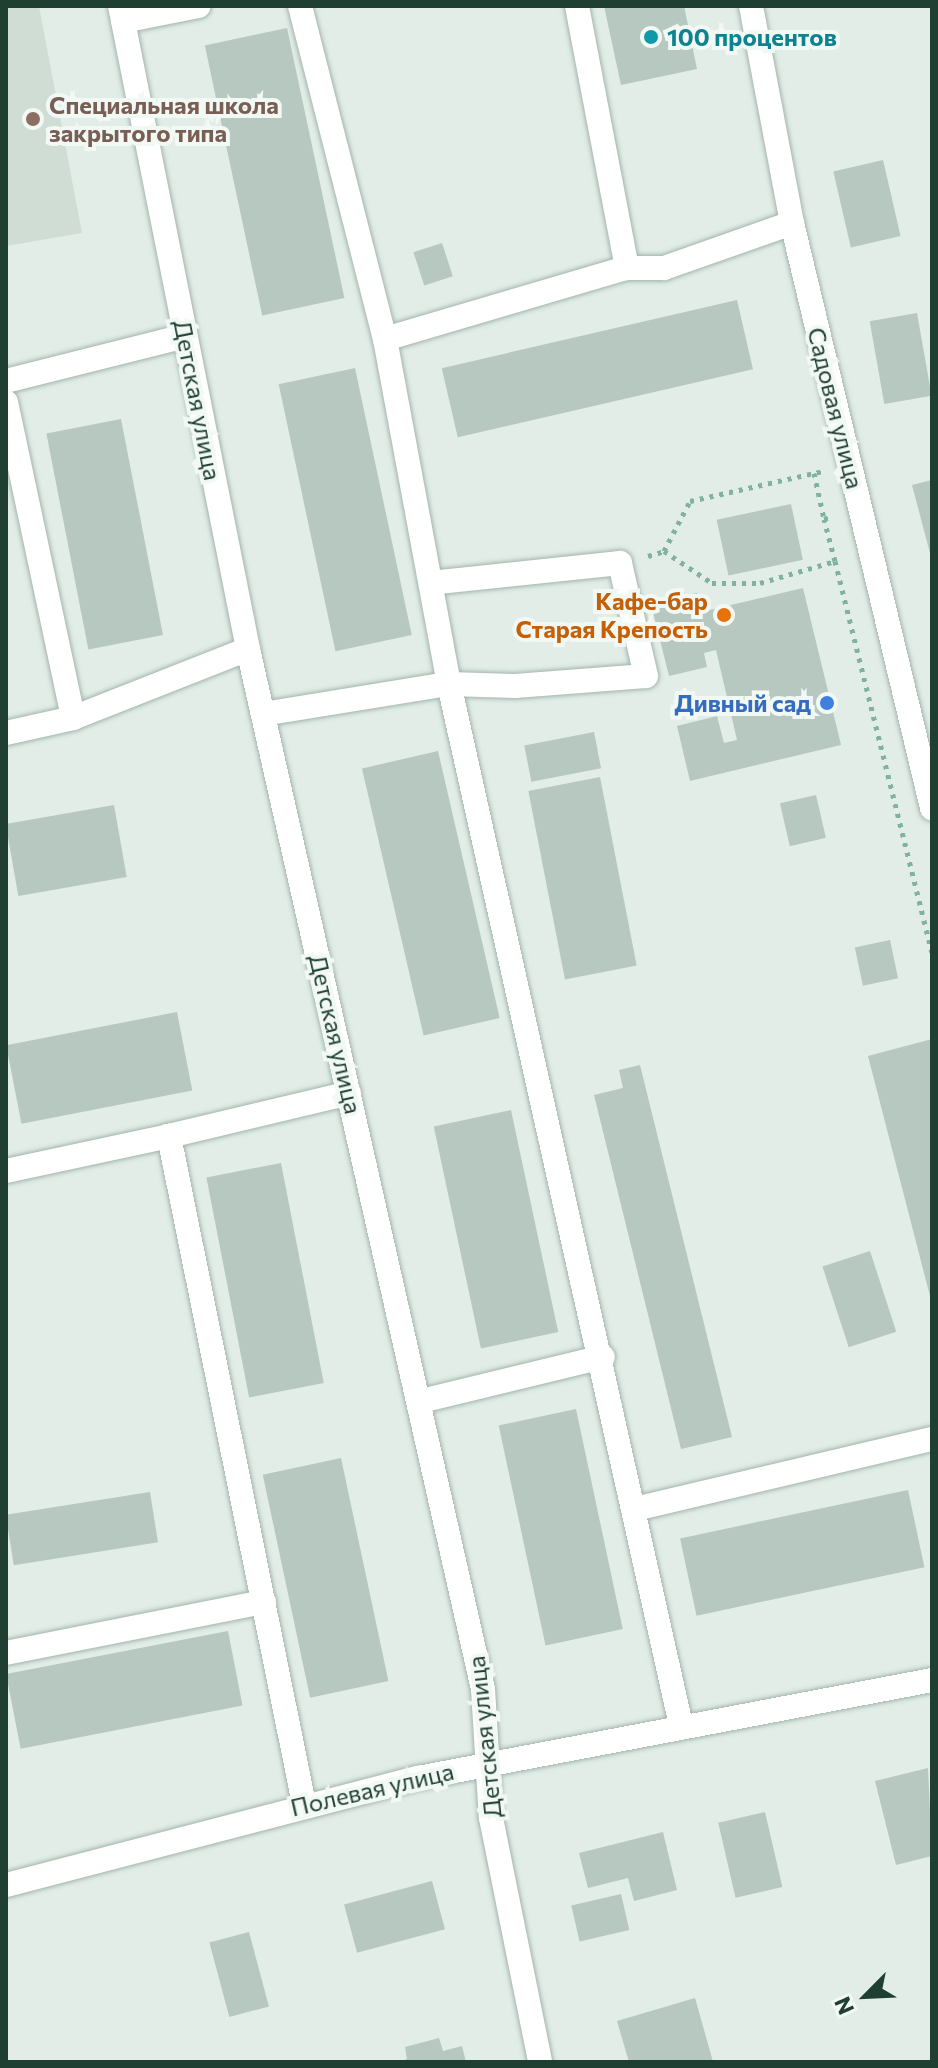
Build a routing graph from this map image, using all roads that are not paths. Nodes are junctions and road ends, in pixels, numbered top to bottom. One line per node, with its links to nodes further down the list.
1 (199, 6): 5 (street)
2 (300, 6): 9 (street)
3 (577, 6): 7 (street)
4 (751, 6): 6 (street, Садовая улица)
5 (121, 13): 8 (street, Детская улица)
6 (792, 223): 7 (street); 18 (street, Садовая улица)
7 (627, 268): 9 (street)
8 (185, 336): 10 (street); 13 (street, Детская улица)
9 (385, 339): 12 (street)
10 (6, 381)
11 (6, 402): 16 (street)
12 (431, 583): 14 (street); 14 (street)
13 (248, 649): 15 (street, Детская улица); 16 (street)
14 (449, 684): 15 (street); 22 (street)
15 (263, 714): 19 (street, Детская улица)
16 (73, 718): 17 (street)
17 (6, 733)
18 (932, 808)
19 (349, 1093): 20 (street); 23 (street, Детская улица)
20 (169, 1136): 21 (street); 26 (street)
21 (6, 1171)
22 (603, 1357): 23 (street); 25 (street)
23 (421, 1401): 30 (street, Детская улица)
24 (932, 1439): 25 (street)
25 (635, 1509): 29 (street)
26 (264, 1602): 27 (street); 31 (street)
27 (6, 1653)
28 (932, 1680): 29 (street, Полевая улица)
29 (681, 1725): 30 (street, Полевая улица)
30 (485, 1764): 31 (street, Полевая улица); 33 (street, Детская улица)
31 (304, 1804): 32 (street, Полевая улица)
32 (6, 1885)
33 (540, 2062)

